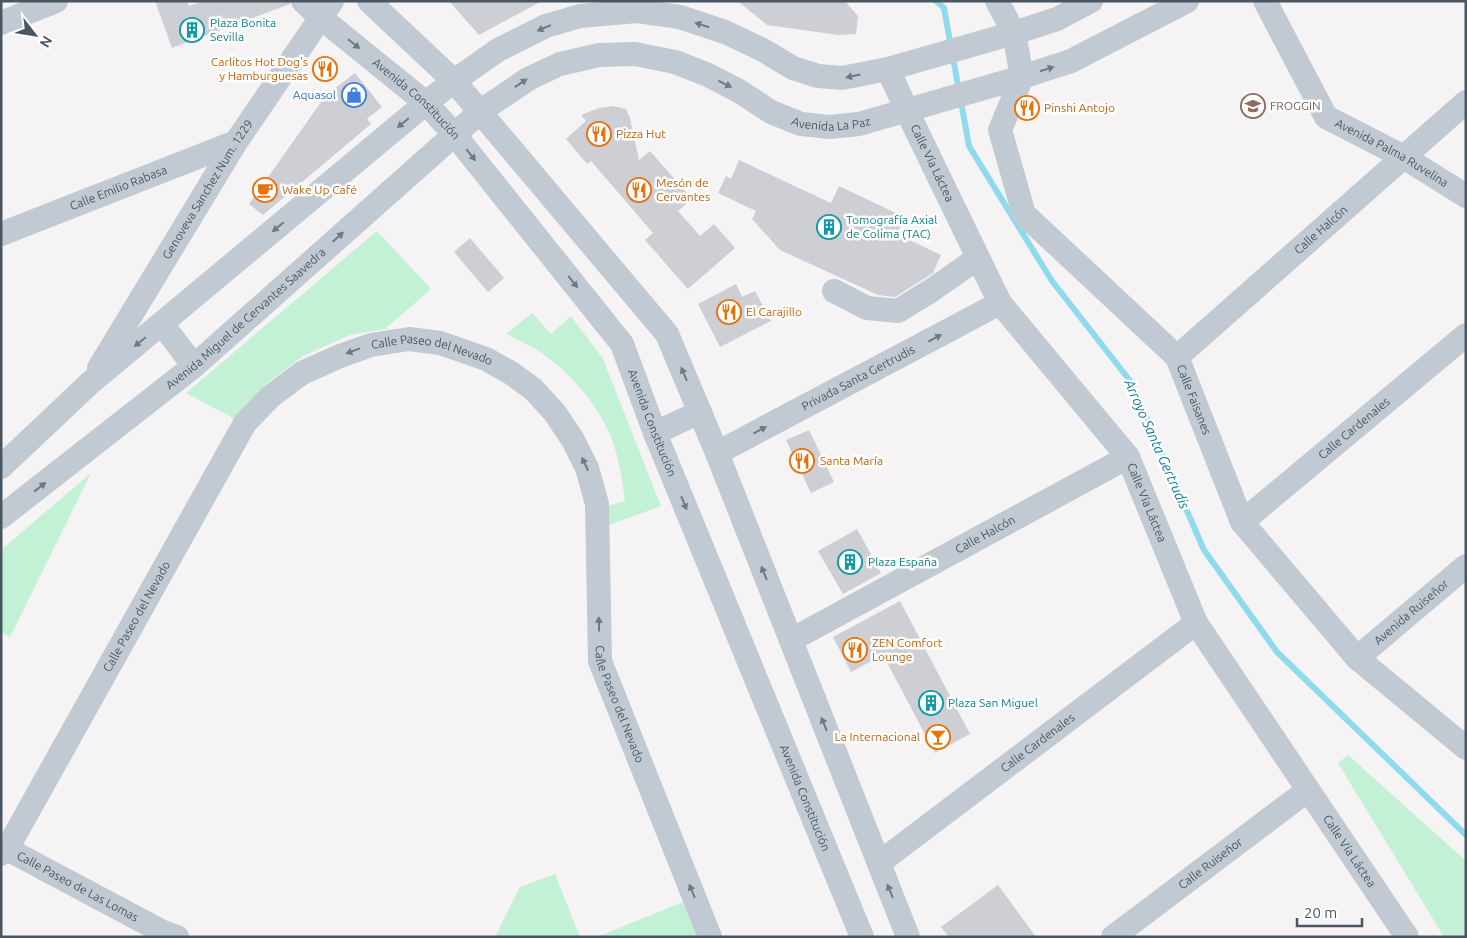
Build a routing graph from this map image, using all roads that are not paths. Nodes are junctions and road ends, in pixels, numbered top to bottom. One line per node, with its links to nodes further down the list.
1 (56, 1): 9 (street)
2 (303, 1): 8 (street, Avenida Constitución)
3 (369, 1): 13 (street)
4 (997, 1): 10 (street)
5 (1091, 1): 10 (street)
6 (1187, 1): 12 (street, Avenida La Paz, one-way to 6)
7 (1265, 1): 20 (street, Avenida Palma Ruvelina)
8 (327, 10): 15 (street, Avenida Constitución, one-way to 15); 19 (street, Genoveva Sanchez Num. 1229)
9 (1, 23)
10 (1014, 33): 11 (street); 12 (street)
11 (888, 68): 13 (street, one-way to 13); 17 (street, Calle Vía Láctea)
12 (1022, 77): 17 (street, Avenida La Paz); 28 (street, Calle Faisanes)
13 (454, 81): 15 (street); 16 (street)
14 (1466, 102): 20 (street, Calle Halcón)
15 (426, 103): 18 (street, Avenida Constitución); 26 (street, one-way to 26)
16 (481, 111): 17 (street, Avenida La Paz, one-way to 17); 18 (street, Avenida Miguel de Cervantes Saavedra); 31 (street, one-way to 16)
17 (906, 111): 23 (street, Calle Vía Láctea)
18 (454, 134): 29 (street, Avenida Miguel de Cervantes Saavedra, one-way to 18); 32 (street, Avenida Constitución, one-way to 32)
19 (236, 142): 22 (street, Calle Emilio Rabasa); 30 (street, Genoveva Sanchez Num. 1229)
20 (1402, 156): 21 (street, Avenida Palma Ruvelina); 28 (street, Calle Halcón)
21 (1466, 196)
22 (1, 234)
23 (978, 258): 24 (street); 25 (street, Calle Vía Láctea)
24 (834, 291)
25 (1000, 303): 33 (street, Privada Santa Gertrudis, one-way to 25); 34 (street, Calle Vía Láctea)
26 (162, 324): 29 (street); 30 (street, one-way to 30)
27 (1466, 335): 37 (street, Calle Cardenales)
28 (1176, 357): 37 (street, Calle Faisanes)
29 (194, 366): 36 (street, Avenida Miguel de Cervantes Saavedra, one-way to 29)
30 (90, 382): 35 (street)
31 (700, 412): 32 (street); 33 (street)
32 (655, 432): 48 (street, Avenida Constitución, one-way to 48)
33 (717, 453): 40 (street, one-way to 33)
34 (1128, 457): 39 (street, Calle Vía Láctea); 40 (street, Calle Halcón)
35 (1, 467)
36 (1, 517)
37 (1242, 522): 41 (street, Calle Faisanes)
38 (1466, 566): 41 (street, Avenida Ruiseñor)
39 (1196, 623): 43 (street, Calle Vía Láctea); 45 (street, Calle Cardenales)
40 (791, 640): 45 (street, one-way to 40)
41 (1357, 658): 42 (street, Calle Faisanes)
42 (1466, 748)
43 (1308, 790): 50 (street, Calle Ruiseñor); 51 (street, Calle Vía Láctea)
44 (4, 851): 46 (street, Calle Paseo de Las Lomas); 47 (street, Calle Paseo del Nevado, one-way to 44)
45 (879, 863): 49 (street, one-way to 45)
46 (177, 937)
47 (710, 937)
48 (862, 937)
49 (908, 937)
50 (1113, 937)
51 (1407, 937)

